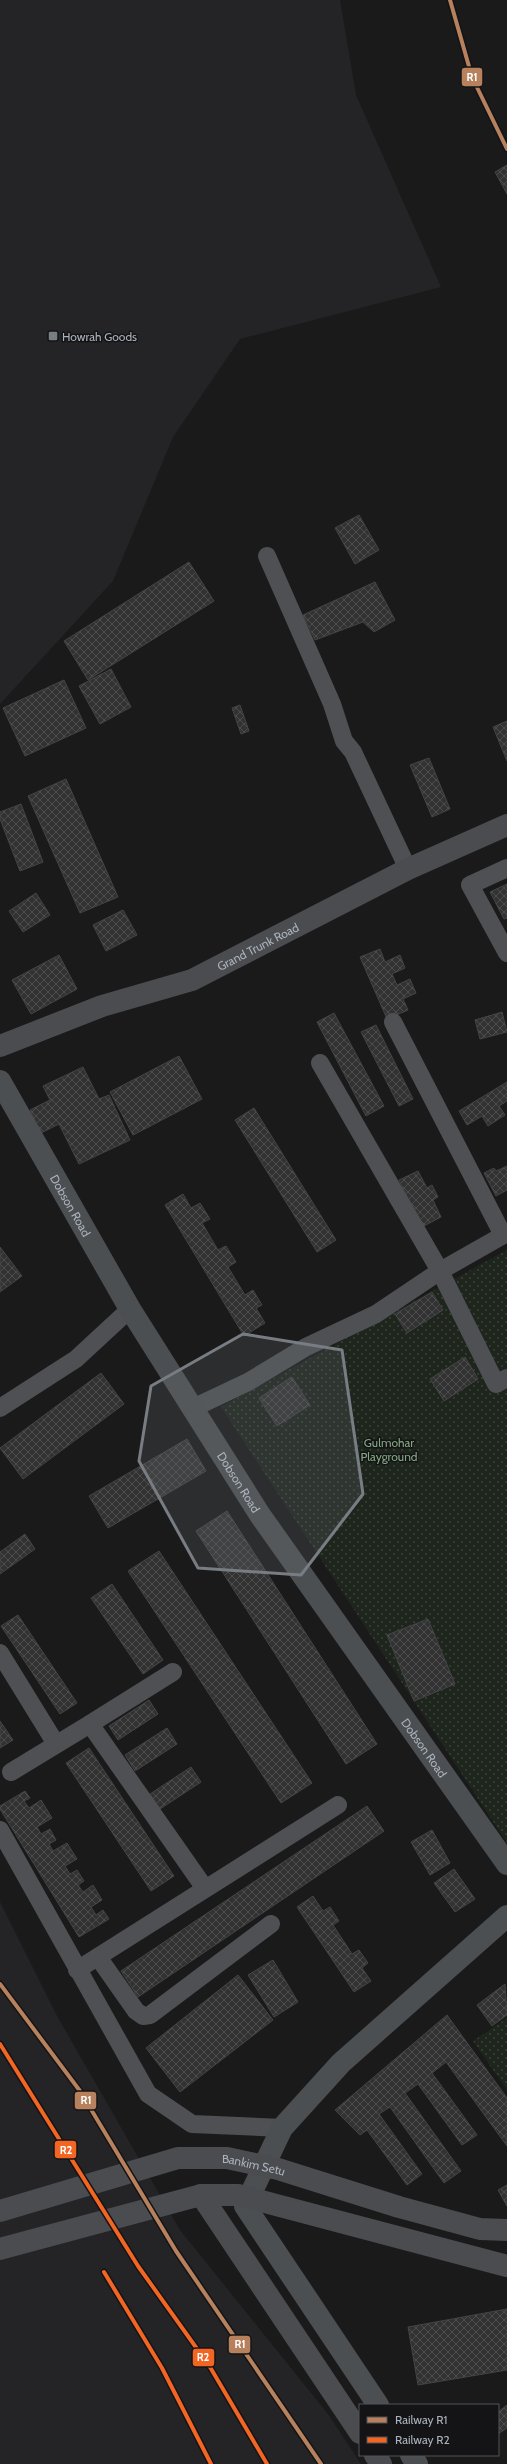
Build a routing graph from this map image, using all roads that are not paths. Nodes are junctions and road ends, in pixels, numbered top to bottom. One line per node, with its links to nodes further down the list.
1 (267, 556): 4 (street)
2 (507, 825): 4 (main road, Grand Trunk Road)
3 (507, 868): 5 (street)
4 (408, 869): 7 (main road, Grand Trunk Road)
5 (507, 953)
6 (393, 1022): 10 (street)
7 (0, 1046)
8 (320, 1063): 11 (street)
9 (0, 1081): 12 (main road, Dobson Road)
10 (505, 1234): 11 (street)
11 (440, 1271): 13 (street); 15 (street)
12 (130, 1309): 14 (street); 15 (main road, Dobson Road)
13 (507, 1378)
14 (0, 1408)
15 (193, 1408): 23 (main road, Dobson Road)
16 (0, 1653): 19 (street)
17 (173, 1672): 18 (street)
18 (90, 1724): 19 (street); 24 (street)
19 (56, 1744): 20 (street)
20 (11, 1772)
21 (338, 1805): 24 (street)
22 (0, 1830): 28 (street)
23 (507, 1864)
24 (204, 1887): 27 (street)
25 (507, 1916): 29 (main road)
26 (271, 1924): 27 (street)
27 (98, 1957): 28 (street)
28 (77, 1970): 29 (street)
29 (282, 2128): 35 (main road)
30 (201, 2195): 33 (main road); 34 (main road, bridge); 36 (main road)
31 (0, 2211): 32 (main road, Bankim Setu, bridge)
32 (507, 2230)
33 (0, 2250)
34 (507, 2266)
35 (377, 2404)
36 (359, 2432)

